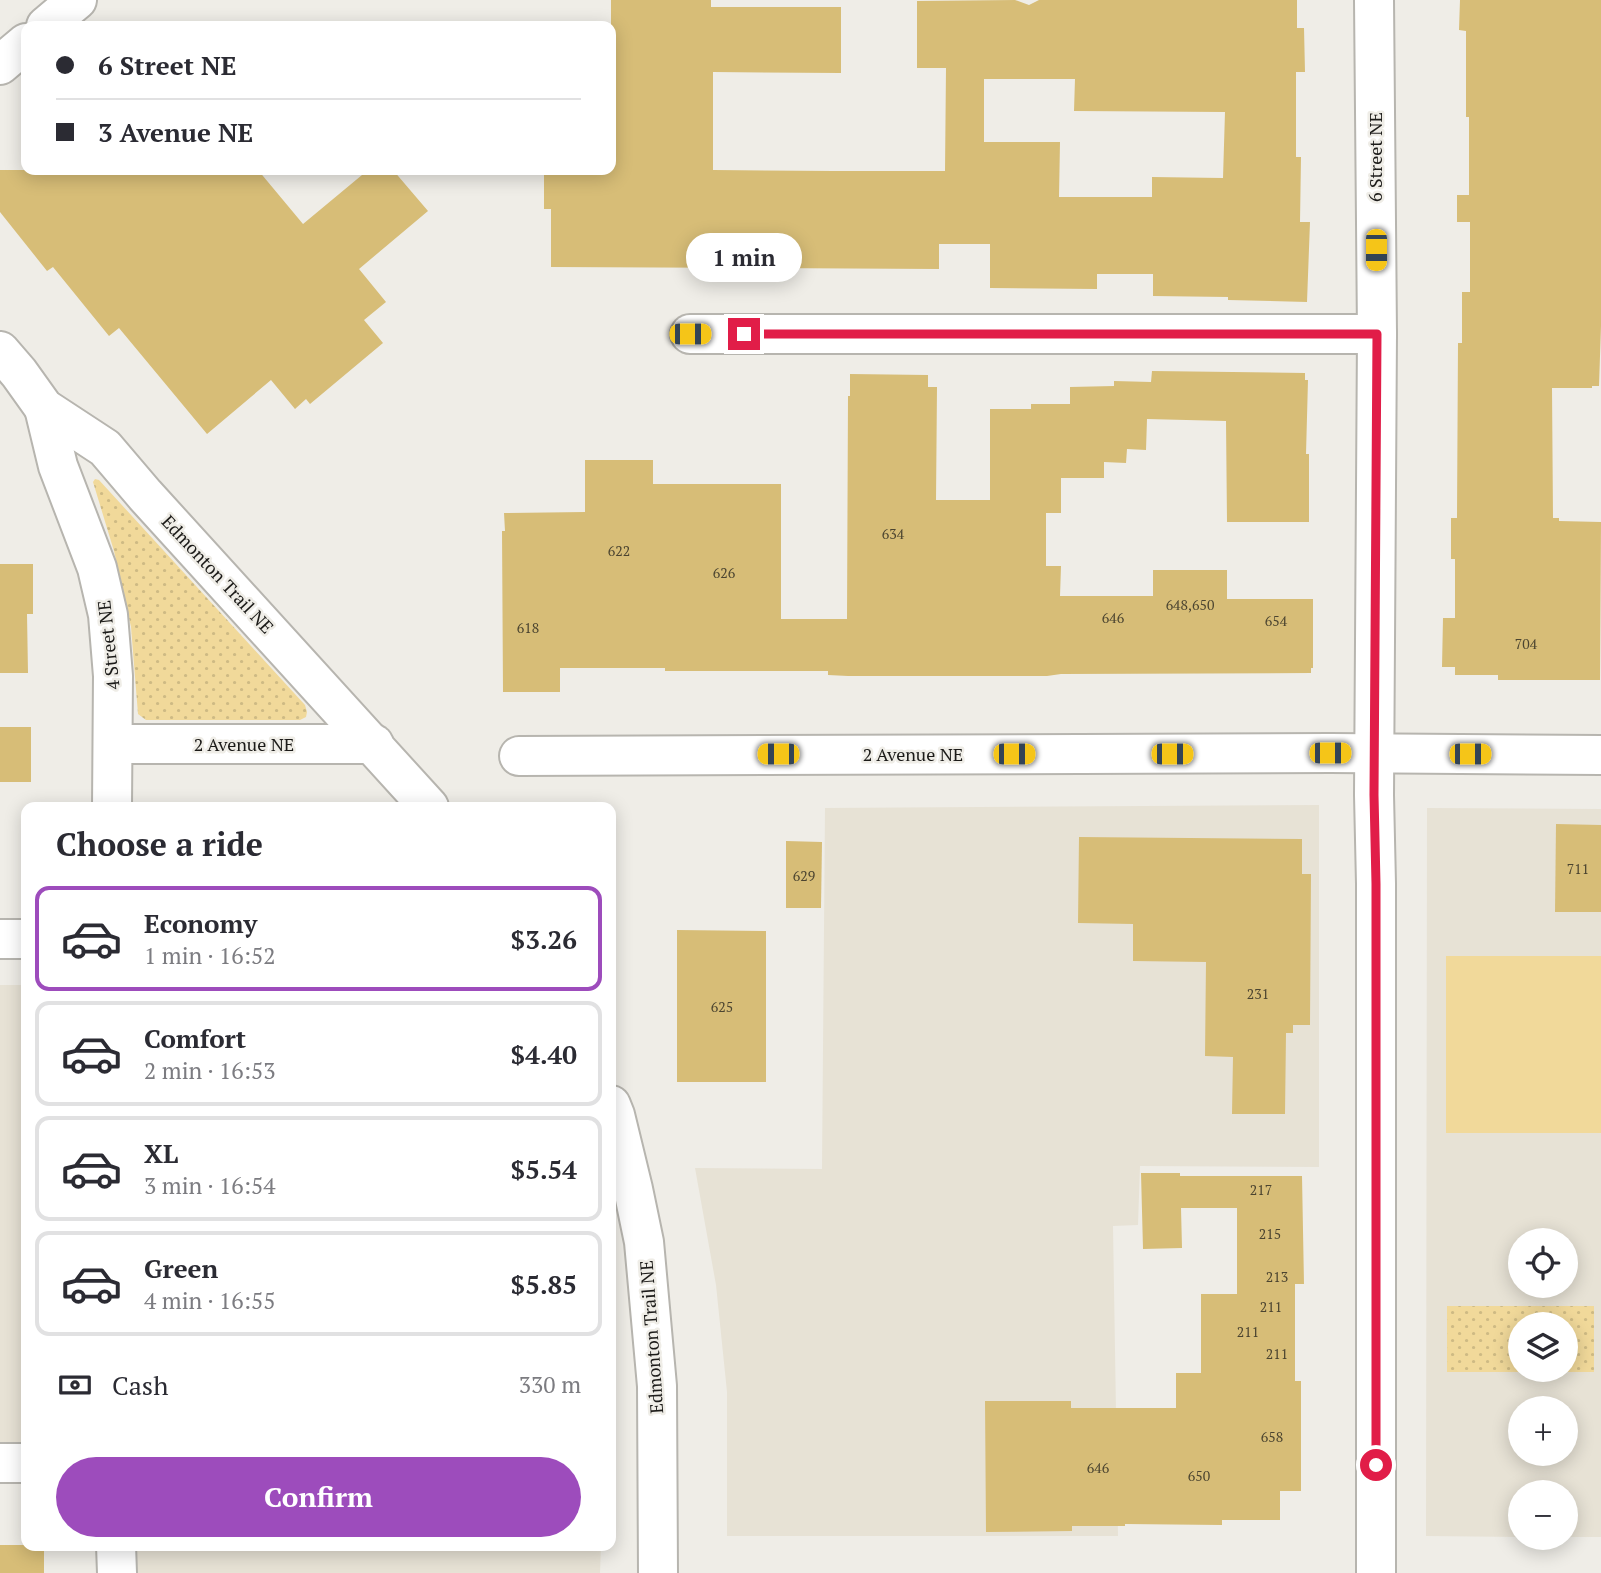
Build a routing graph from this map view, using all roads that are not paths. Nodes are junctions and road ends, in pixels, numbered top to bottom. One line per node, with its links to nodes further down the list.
1 (77, 0): 3 (street)
2 (1374, 0): 7 (street, 6 Street NE)
3 (52, 21)
4 (21, 47): 5 (street)
5 (0, 65)
6 (690, 334): 7 (street)
7 (1377, 334): 12 (street, 6 Street NE)
8 (6, 368): 9 (street, Edmonton Trail NE)
9 (44, 408): 10 (street, 4 Street NE); 11 (street, Edmonton Trail NE)
10 (113, 744): 11 (street, 2 Avenue NE); 15 (street, 4 Street NE)
11 (374, 744): 16 (street, Edmonton Trail NE)
12 (1374, 753): 13 (street, 2 Avenue NE); 14 (street, 2 Avenue NE); 25 (street, 6 Street NE)
13 (1601, 755)
14 (519, 756)
15 (112, 802)
16 (425, 802)
17 (0, 939): 18 (street)
18 (21, 939)
19 (616, 1119): 24 (street, Edmonton Trail NE)
20 (0, 1463): 21 (street)
21 (21, 1463)
22 (116, 1551): 23 (street)
23 (117, 1573)
24 (658, 1573)
25 (1376, 1573)

